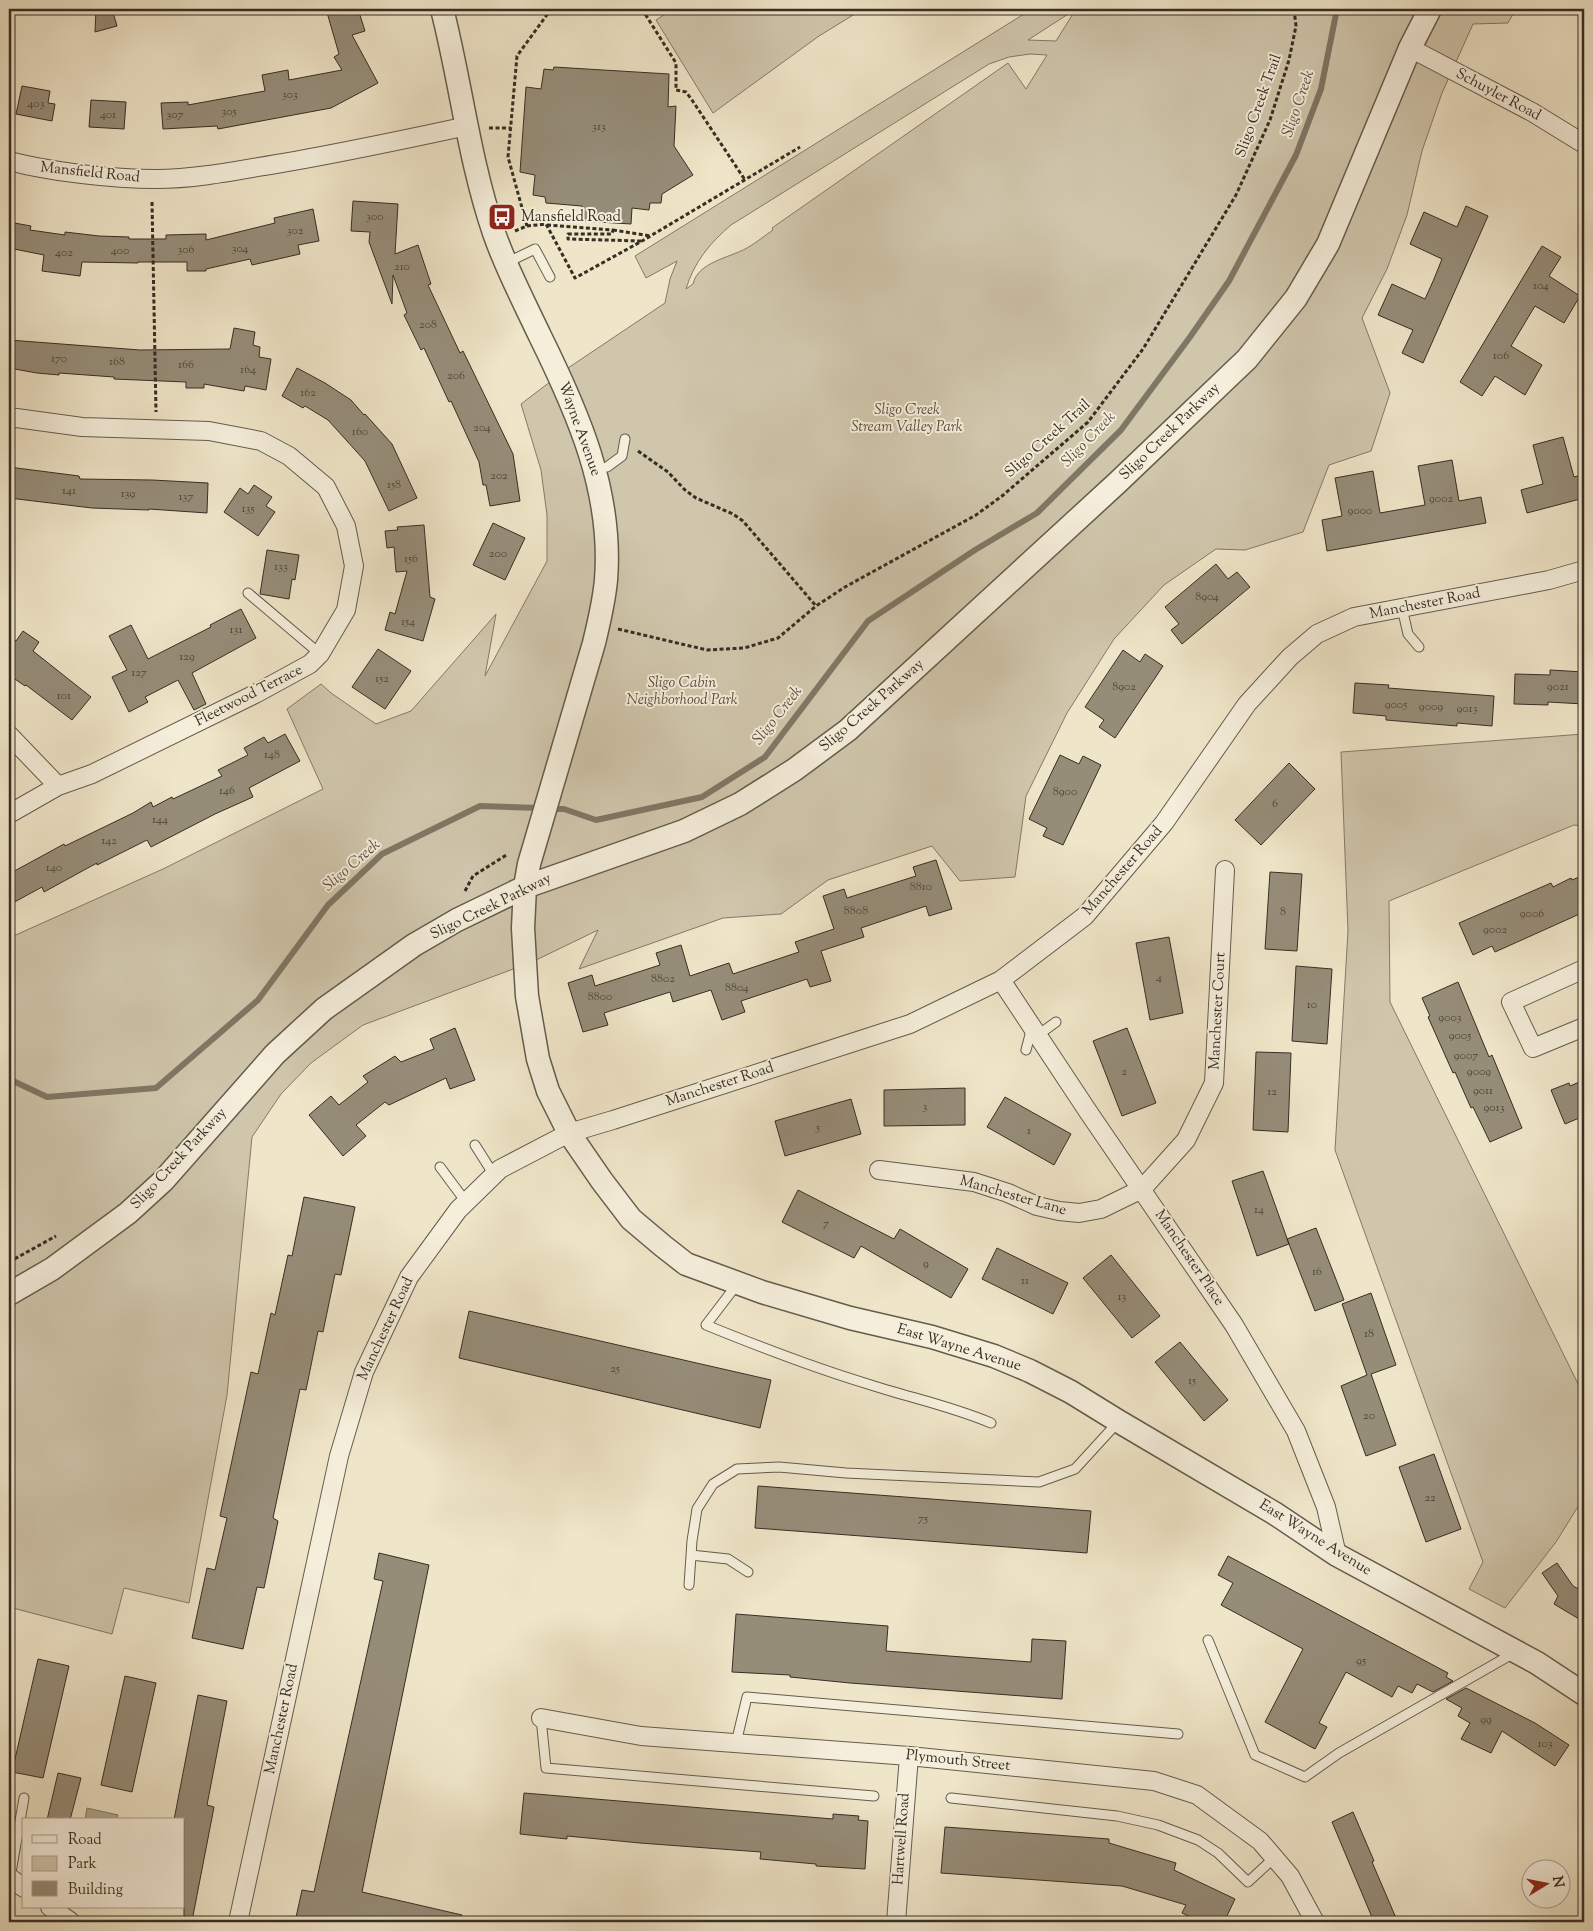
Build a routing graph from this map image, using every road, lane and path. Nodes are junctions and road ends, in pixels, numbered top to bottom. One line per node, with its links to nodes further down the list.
1 (442, 9): 9 (street, Wayne Avenue)
2 (549, 9): 10 (path)
3 (642, 9): 7 (path)
4 (1294, 9): 28 (path, Sligo Creek Trail)
5 (1430, 9): 8 (street, Sligo Creek Parkway)
6 (670, 43): 7 (path)
7 (666, 46): 14 (path)
8 (1410, 48): 11 (street, Schuyler Road); 37 (street, Sligo Creek Parkway)
9 (476, 127): 10 (path); 13 (street, Mansfield Road); 20 (street, Wayne Avenue)
10 (511, 128): 16 (path)
11 (1584, 144)
12 (800, 147): 14 (path)
13 (9, 161)
14 (745, 180): 18 (path)
15 (152, 202): 23 (path)
16 (546, 224): 17 (path); 19 (path)
17 (613, 230): 18 (path); 19 (path)
18 (651, 236): 19 (path)
19 (642, 241)
20 (506, 263): 21 (lane); 25 (street, Wayne Avenue)
21 (550, 277)
22 (9, 417): 23 (street, Fleetwood Terrace)
23 (156, 429): 32 (street, Fleetwood Terrace)
24 (624, 442): 25 (lane); 28 (path)
25 (595, 470): 37 (street, Wayne Avenue)
26 (1584, 570): 29 (street, Manchester Road)
27 (248, 593): 32 (lane)
28 (816, 606): 30 (path, Sligo Creek Trail)
29 (1402, 608): 31 (lane); 39 (street, Manchester Road)
30 (610, 628)
31 (1419, 647)
32 (320, 654): 34 (street, Fleetwood Terrace)
33 (9, 735): 34 (street)
34 (58, 786): 35 (street, Fleetwood Terrace)
35 (9, 814)
36 (1225, 870): 49 (street, Manchester Court)
37 (525, 887): 44 (street, East Wayne Avenue); 52 (street, Sligo Creek Parkway)
38 (1584, 969): 41 (street)
39 (1001, 980): 42 (street, Manchester Place); 44 (street, Manchester Road)
40 (1056, 1022): 42 (lane)
41 (1584, 1027)
42 (1035, 1031): 43 (lane); 49 (street, Manchester Place)
43 (1026, 1050)
44 (570, 1132): 48 (street, Manchester Road); 51 (street, East Wayne Avenue)
45 (475, 1145): 48 (lane)
46 (440, 1168): 50 (lane)
47 (879, 1170): 49 (street, Manchester Lane)
48 (494, 1175): 50 (street, Manchester Road)
49 (1142, 1189): 56 (street, Manchester Place)
50 (466, 1202): 73 (street, Manchester Road)
51 (738, 1282): 53 (street, East Wayne Avenue); 54 (lane)
52 (9, 1294)
53 (1118, 1421): 55 (lane); 56 (street, East Wayne Avenue)
54 (991, 1423)
55 (691, 1555): 57 (lane); 58 (lane)
56 (1336, 1555): 60 (street, East Wayne Avenue)
57 (748, 1572)
58 (689, 1585)
59 (1208, 1640): 60 (lane)
60 (1517, 1652): 61 (street, East Wayne Avenue)
61 (1584, 1694)
62 (541, 1718): 64 (street, Plymouth Street); 66 (lane)
63 (1178, 1734): 64 (lane)
64 (736, 1743): 65 (street, Plymouth Street)
65 (909, 1756): 69 (street, Plymouth Street); 74 (street, Hartwell Road)
66 (874, 1796)
67 (24, 1798): 70 (lane)
68 (951, 1798): 69 (lane)
69 (1274, 1858): 75 (street, Plymouth Street)
70 (14, 1881)
71 (51, 1908): 72 (street)
72 (71, 1922)
73 (238, 1922)
74 (896, 1922)
75 (1315, 1922)

